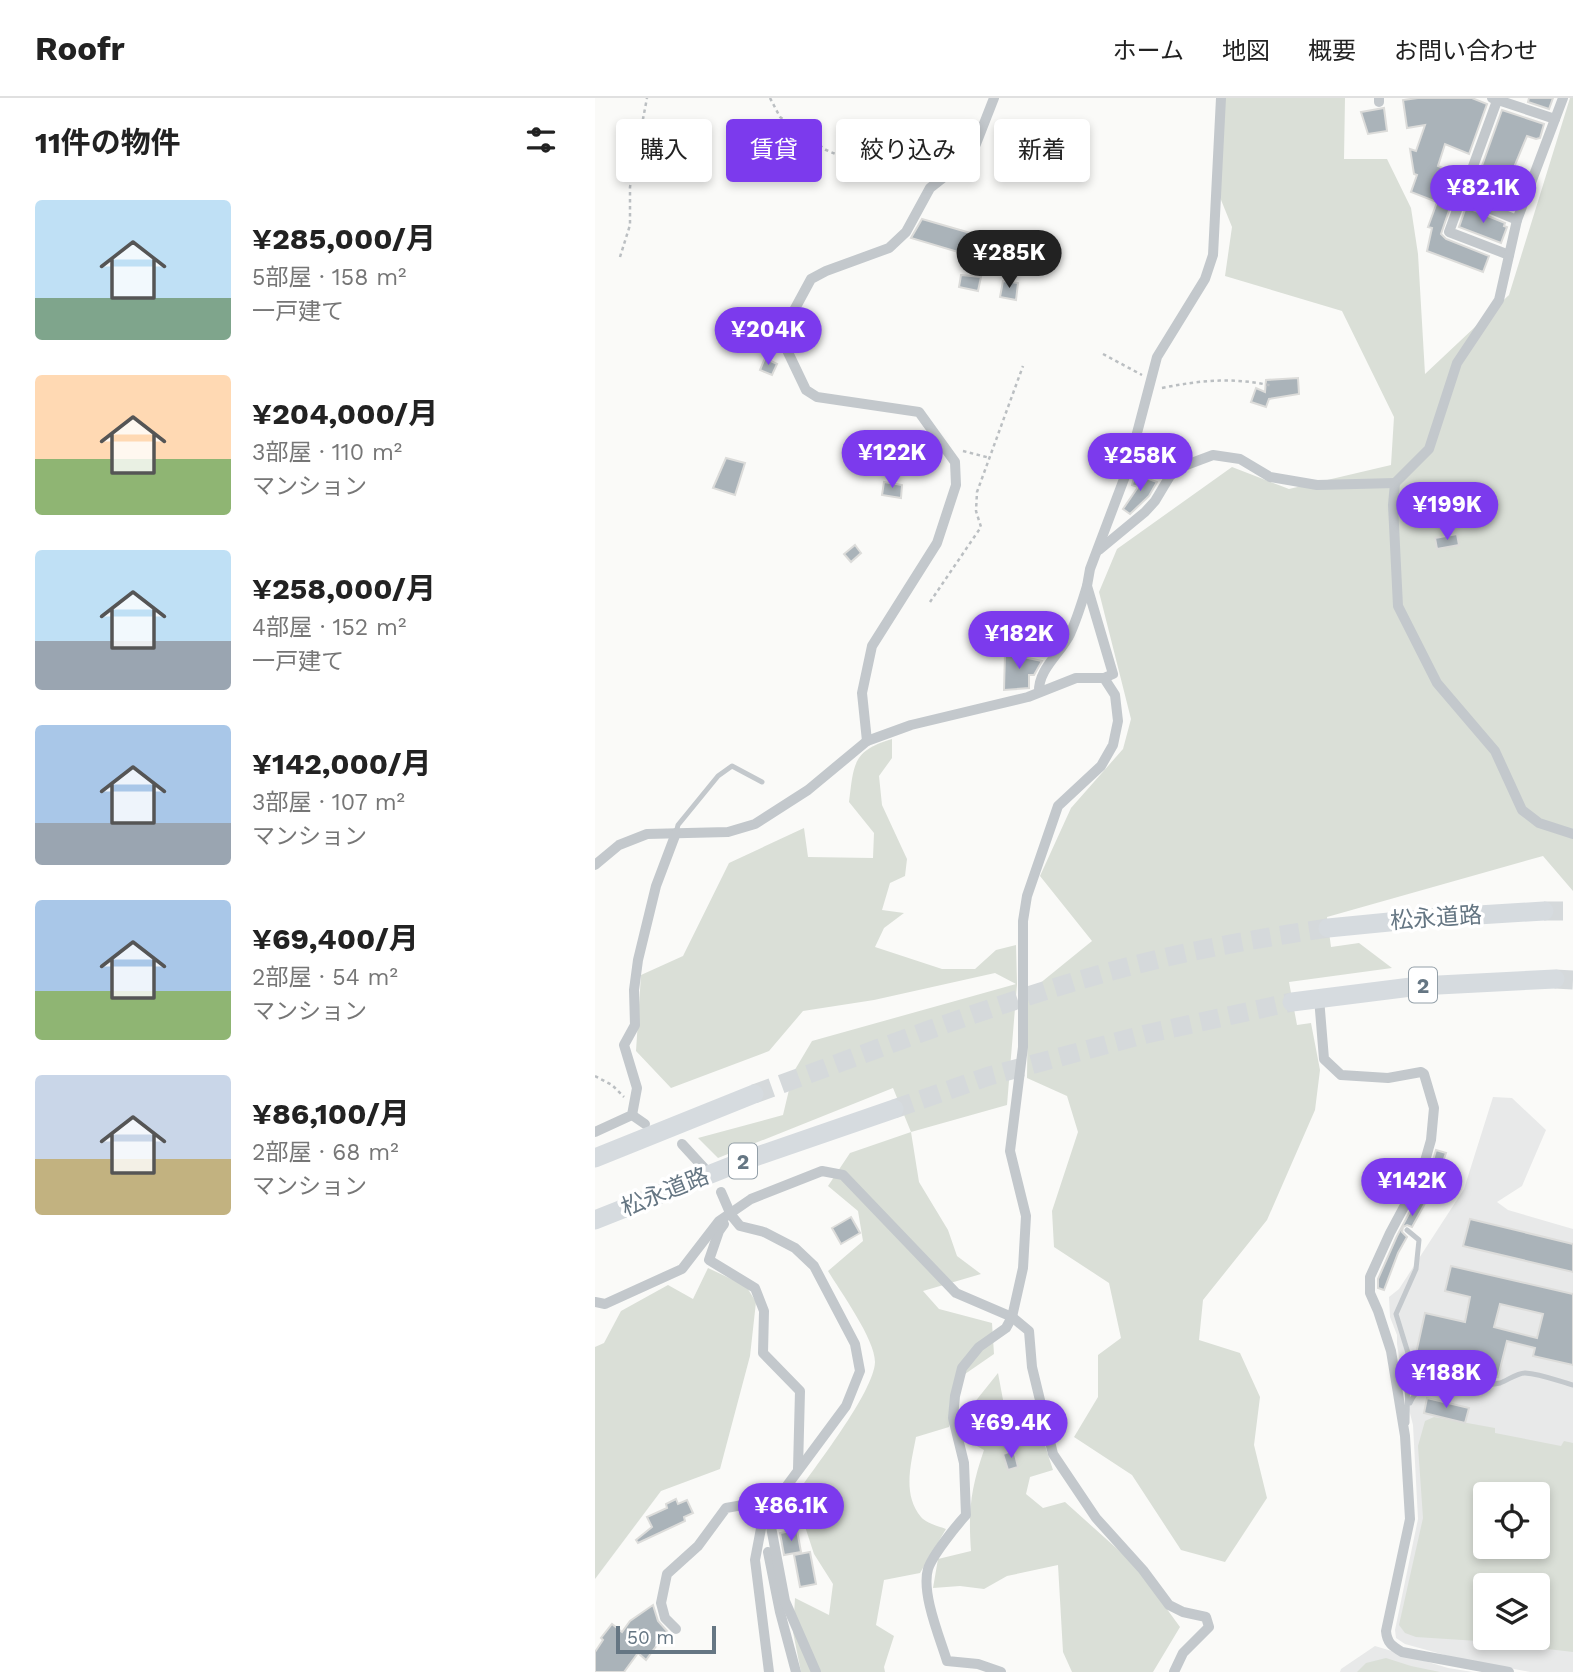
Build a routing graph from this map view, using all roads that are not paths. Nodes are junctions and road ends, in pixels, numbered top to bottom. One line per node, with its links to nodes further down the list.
1 (994, 98): 14 (street)
2 (1221, 98): 10 (street)
3 (1563, 98): 5 (street)
4 (1496, 99): 5 (street); 6 (street)
5 (1555, 119): 7 (street)
6 (1462, 197): 7 (street); 8 (street)
7 (1517, 220): 8 (street)
8 (1509, 255): 9 (street)
9 (1395, 483): 10 (street); 17 (street)
10 (1097, 552): 11 (street)
11 (1087, 586): 12 (street); 13 (street)
12 (1104, 678): 13 (street); 37 (street)
13 (1039, 692): 14 (street)
14 (867, 741): 16 (street)
15 (762, 782): 16 (lane)
16 (676, 833): 18 (street); 26 (street)
17 (1573, 834)
18 (595, 865)
19 (1544, 911): 20 (highway, 松永道路)
20 (1328, 928)
21 (1555, 979): 22 (highway, 2)
22 (1319, 998): 23 (highway, 2); 40 (street)
23 (1292, 1002)
24 (754, 1094): 30 (highway)
25 (894, 1109): 34 (highway, 松永道路 / 2)
26 (632, 1115): 27 (street); 28 (street)
27 (645, 1124)
28 (595, 1132)
29 (682, 1144): 31 (street)
30 (595, 1158)
31 (704, 1168)
32 (721, 1192): 33 (street)
33 (731, 1215): 36 (street); 37 (street); 41 (street); 41 (street)
34 (595, 1220)
35 (1407, 1230): 39 (lane)
36 (595, 1302)
37 (1012, 1317): 45 (street); 50 (street)
38 (1573, 1385): 39 (lane)
39 (1408, 1407): 40 (lane)
40 (1405, 1436): 51 (street)
41 (798, 1469): 42 (street)
42 (777, 1499): 43 (street); 44 (street); 48 (street)
43 (758, 1541): 46 (street); 47 (street)
44 (675, 1629)
45 (946, 1666): 49 (street)
46 (769, 1672)
47 (796, 1672)
48 (816, 1672)
49 (1001, 1672)
50 (1174, 1672)
51 (1509, 1672)

